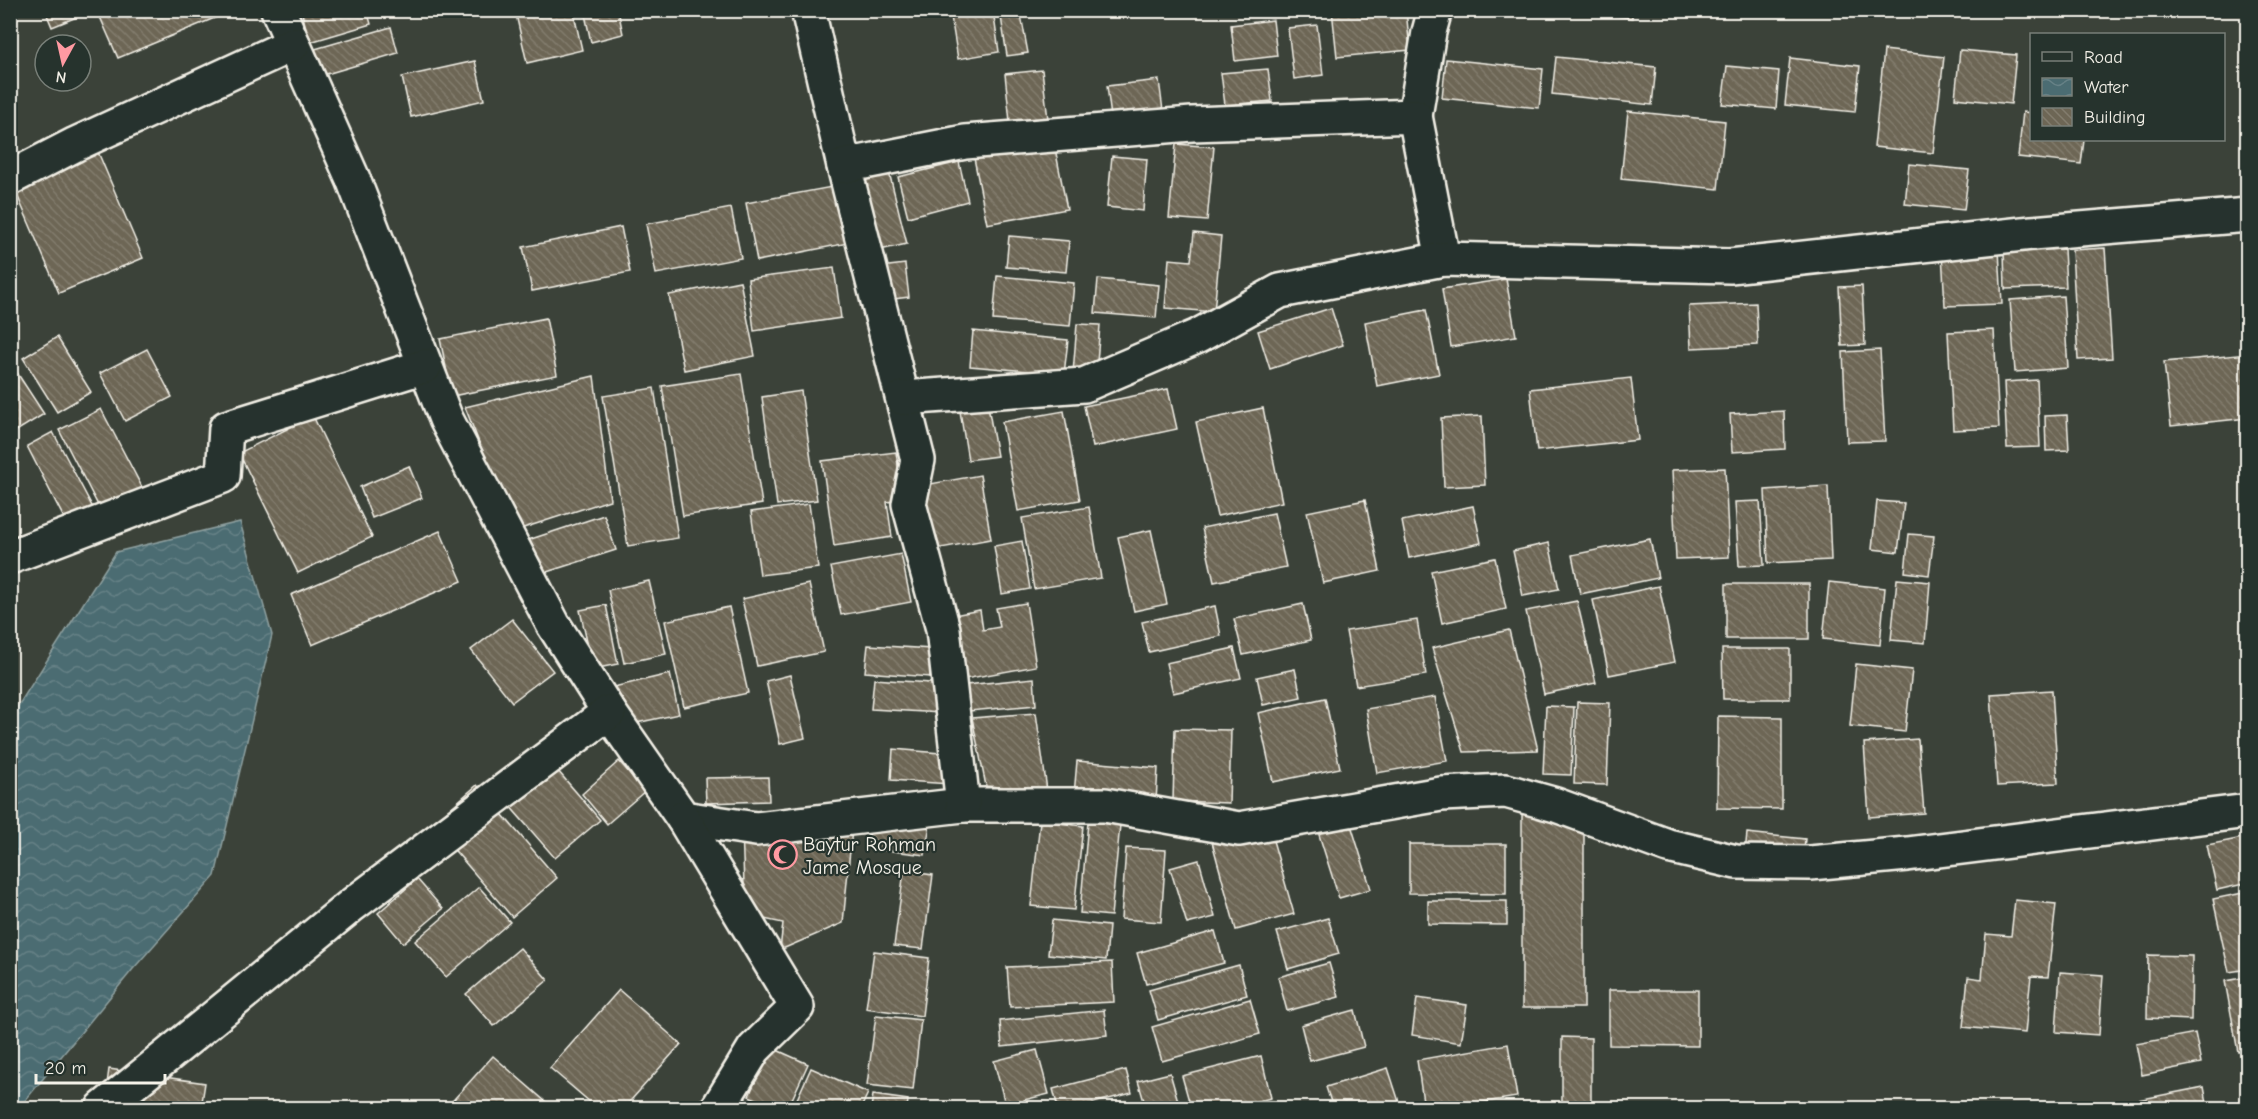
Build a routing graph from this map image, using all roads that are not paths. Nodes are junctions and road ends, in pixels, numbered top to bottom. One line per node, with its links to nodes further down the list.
1 (278, 10): 4 (street)
2 (808, 10): 6 (street)
3 (1436, 10): 5 (street)
4 (293, 44): 7 (street); 10 (street)
5 (1415, 116): 6 (street); 9 (street)
6 (844, 166): 11 (street)
7 (10, 178)
8 (2247, 215): 9 (street)
9 (1443, 260): 11 (street)
10 (425, 366): 12 (street); 13 (street)
11 (903, 398): 14 (street)
12 (10, 557)
13 (609, 712): 16 (street); 17 (street)
14 (963, 805): 15 (street); 16 (street)
15 (2247, 811)
16 (683, 818): 18 (street)
17 (103, 1108)
18 (718, 1108)

